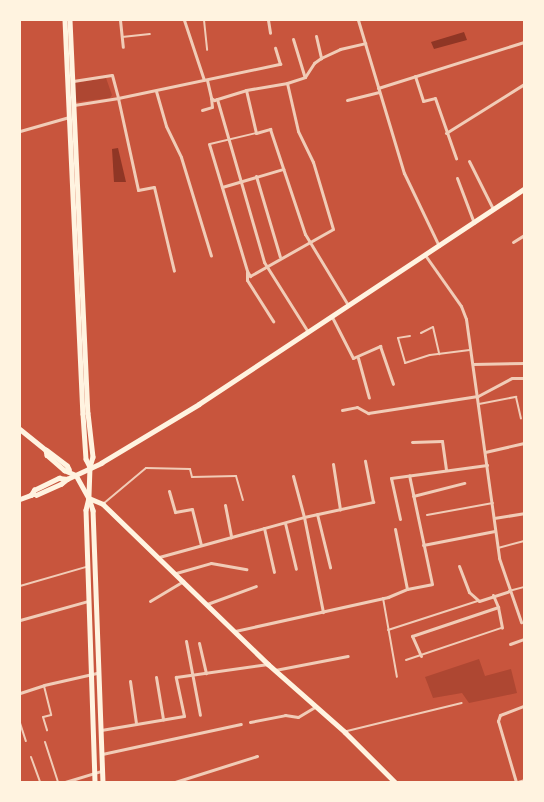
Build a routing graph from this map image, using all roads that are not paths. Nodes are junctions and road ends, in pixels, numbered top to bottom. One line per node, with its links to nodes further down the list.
1 (65, 20): 22 (main road)
2 (70, 20): 22 (main road)
3 (120, 20): 11 (street)
4 (184, 20): 21 (street)
5 (204, 20): 17 (lane)
6 (268, 20): 8 (street)
7 (358, 20): 14 (street)
8 (270, 33)
9 (150, 34): 11 (lane)
10 (316, 36): 18 (street)
11 (122, 37): 15 (street)
12 (294, 39): 20 (street)
13 (524, 42): 19 (street)
14 (364, 43): 18 (street); 26 (street)
15 (123, 47)
16 (275, 48): 21 (street)
17 (207, 50)
18 (321, 58): 20 (street)
19 (415, 76): 26 (street); 37 (street)
20 (305, 77): 23 (street)
21 (206, 80): 27 (street); 29 (street)
22 (70, 81): 28 (street); 32 (main road); 34 (main road)
23 (287, 83): 25 (street); 51 (street)
24 (524, 84): 37 (street)
25 (246, 90): 30 (street); 36 (street)
26 (379, 90): 31 (street); 53 (street)
27 (156, 91): 28 (street); 55 (street)
28 (118, 98): 32 (street); 59 (street)
29 (212, 98): 30 (street); 33 (street)
30 (217, 99): 38 (street)
31 (347, 100)
32 (74, 105): 57 (main road)
33 (202, 110)
34 (69, 117): 35 (street); 57 (main road)
35 (20, 131)
36 (256, 132): 38 (lane); 42 (street)
37 (446, 133): 40 (street)
38 (228, 140): 39 (lane); 45 (street)
39 (209, 144): 46 (street)
40 (456, 158)
41 (470, 161): 48 (street)
42 (283, 169): 43 (street); 51 (street)
43 (256, 176): 45 (street); 56 (street)
44 (457, 178): 49 (street)
45 (239, 181): 46 (street); 58 (street)
46 (222, 187): 60 (street)
47 (524, 189): 48 (main road)
48 (493, 210): 49 (main road)
49 (474, 223): 53 (main road)
50 (524, 235): 52 (street)
51 (308, 241): 56 (street); 61 (street)
52 (513, 242)
53 (439, 246): 54 (main road)
54 (425, 255): 61 (main road); 67 (street)
55 (211, 256)
56 (280, 257): 58 (street)
57 (78, 262): 88 (main road)
58 (266, 266): 60 (street); 64 (street)
59 (174, 271)
60 (247, 271): 63 (street)
61 (348, 306): 62 (main road)
62 (332, 317): 64 (main road); 69 (street)
63 (273, 321)
64 (308, 332): 88 (main road)
65 (421, 333): 68 (lane)
66 (410, 336): 68 (lane)
67 (470, 350): 68 (lane); 71 (street)
68 (438, 354)
69 (358, 358): 73 (street); 75 (street)
70 (524, 363): 71 (street)
71 (473, 364): 74 (street)
72 (524, 378): 74 (street)
73 (393, 384)
74 (478, 396): 76 (street); 77 (street)
75 (369, 398)
76 (479, 404): 78 (lane); 84 (street)
77 (342, 410)
78 (522, 418)
79 (20, 429): 80 (main road)
80 (26, 434): 81 (street); 90 (main road)
81 (20, 436)
82 (412, 442): 89 (street)
83 (524, 444): 84 (street)
84 (485, 452): 87 (street)
85 (365, 461): 102 (street)
86 (333, 464): 102 (street)
87 (487, 465): 89 (street); 99 (street)
88 (90, 467): 90 (main road); 96 (main road)
89 (446, 470): 91 (street)
90 (76, 475): 96 (main road); 97 (main road)
91 (409, 475): 95 (street); 108 (street)
92 (293, 476): 106 (street)
93 (464, 483): 95 (street)
94 (169, 491): 115 (street)
95 (413, 496): 116 (street)
96 (89, 498): 100 (main road); 120 (main road); 154 (main road)
97 (20, 499)
98 (243, 500): 100 (lane)
99 (493, 503): 105 (lane); 107 (street)
100 (103, 504): 118 (main road)
101 (225, 505): 113 (street)
102 (340, 509): 104 (street)
103 (524, 513): 107 (street)
104 (317, 514): 106 (street); 122 (street)
105 (427, 516)
106 (304, 517): 109 (street); 139 (street)
107 (494, 518): 112 (street)
108 (400, 519)
109 (285, 523): 110 (street); 121 (street)
110 (264, 528): 113 (street); 124 (street)
111 (395, 529): 130 (street)
112 (495, 531): 116 (street); 117 (street)
113 (231, 537): 115 (street)
114 (524, 541): 117 (lane)
115 (201, 545): 118 (street)
116 (423, 545): 130 (street)
117 (498, 548): 131 (street)
118 (159, 557): 125 (main road)
119 (459, 566): 136 (street)
120 (86, 567): 127 (lane); 134 (main road)
121 (296, 568)
122 (330, 568)
123 (246, 569): 125 (street)
124 (274, 572)
125 (176, 573): 126 (main road)
126 (184, 580): 135 (street); 137 (main road)
127 (20, 586)
128 (256, 586): 137 (street)
129 (524, 587): 131 (lane)
130 (407, 589): 133 (street)
131 (509, 591): 132 (street); 141 (street)
132 (492, 595): 136 (street); 138 (street)
133 (382, 597): 139 (street); 143 (lane)
134 (88, 601): 140 (street); 156 (main road)
135 (150, 601)
136 (479, 601): 143 (lane)
137 (207, 604): 144 (main road)
138 (498, 607): 142 (street); 150 (street)
139 (323, 612): 144 (street)
140 (20, 620)
141 (523, 622)
142 (502, 628): 150 (lane)
143 (388, 630): 159 (lane)
144 (235, 631): 152 (main road)
145 (524, 639): 148 (street)
146 (186, 641): 157 (street)
147 (199, 643): 155 (street)
148 (510, 644)
149 (348, 656): 153 (street)
150 (421, 656): 151 (lane)
151 (406, 660)
152 (268, 664): 153 (main road); 155 (street)
153 (275, 670): 164 (main road)
154 (97, 673): 156 (street); 173 (main road)
155 (206, 673): 157 (street)
156 (90, 674): 161 (street); 181 (main road)
157 (193, 675): 166 (street); 167 (street)
158 (156, 677): 167 (street)
159 (397, 677)
160 (130, 681): 170 (street)
161 (44, 685): 162 (street); 172 (lane)
162 (20, 693)
163 (462, 703): 174 (lane)
164 (316, 706): 168 (street); 174 (main road)
165 (524, 706): 190 (street)
166 (200, 715)
167 (163, 718): 170 (street)
168 (250, 722)
169 (20, 723): 175 (lane)
170 (136, 723): 173 (street)
171 (241, 724): 177 (street)
172 (47, 730)
173 (100, 730): 177 (main road)
174 (345, 732): 189 (main road)
175 (26, 741)
176 (45, 742): 184 (lane)
177 (102, 754): 180 (main road)
178 (257, 756): 188 (street)
179 (31, 757): 183 (lane)
180 (102, 771): 181 (street); 187 (main road)
181 (95, 773): 185 (street); 186 (main road)
182 (524, 780): 190 (street)
183 (40, 782)
184 (58, 782)
185 (65, 782)
186 (95, 782)
187 (103, 782)
188 (175, 782)
189 (395, 782)
190 (517, 782)

